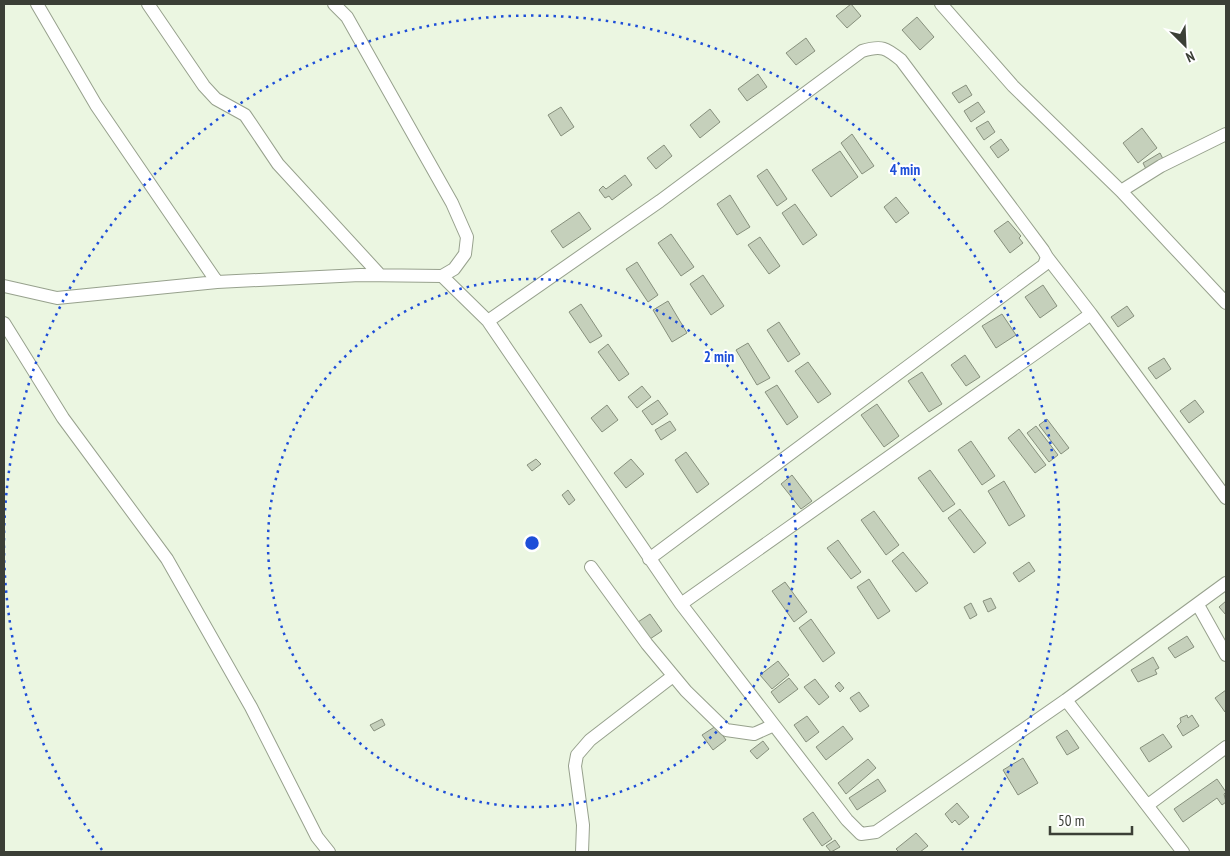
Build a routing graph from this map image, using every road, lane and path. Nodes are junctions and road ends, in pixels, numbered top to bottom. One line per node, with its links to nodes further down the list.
1 (36, 4): 10 (street)
2 (148, 4): 8 (street)
3 (334, 4): 9 (street)
4 (941, 4): 6 (street)
5 (1226, 134): 6 (street)
6 (1121, 191): 12 (street)
7 (1047, 257): 13 (street); 14 (street); 17 (street)
8 (380, 275): 9 (street); 10 (street)
9 (442, 276): 14 (street)
10 (216, 282): 11 (street)
11 (4, 286)
12 (1226, 303)
13 (1091, 314): 16 (street); 20 (street)
14 (488, 321): 17 (street)
15 (4, 323): 28 (street)
16 (1226, 498)
17 (649, 559): 20 (street)
18 (591, 567): 23 (street)
19 (1226, 583): 21 (street)
20 (681, 604): 25 (street)
21 (1198, 605): 22 (street); 24 (street)
22 (1226, 655)
23 (673, 676): 25 (street); 29 (street)
24 (1066, 700): 25 (street); 27 (street)
25 (774, 725)
26 (1226, 747): 27 (street)
27 (1148, 805): 30 (street)
28 (329, 852)
29 (582, 852)
30 (1183, 852)

